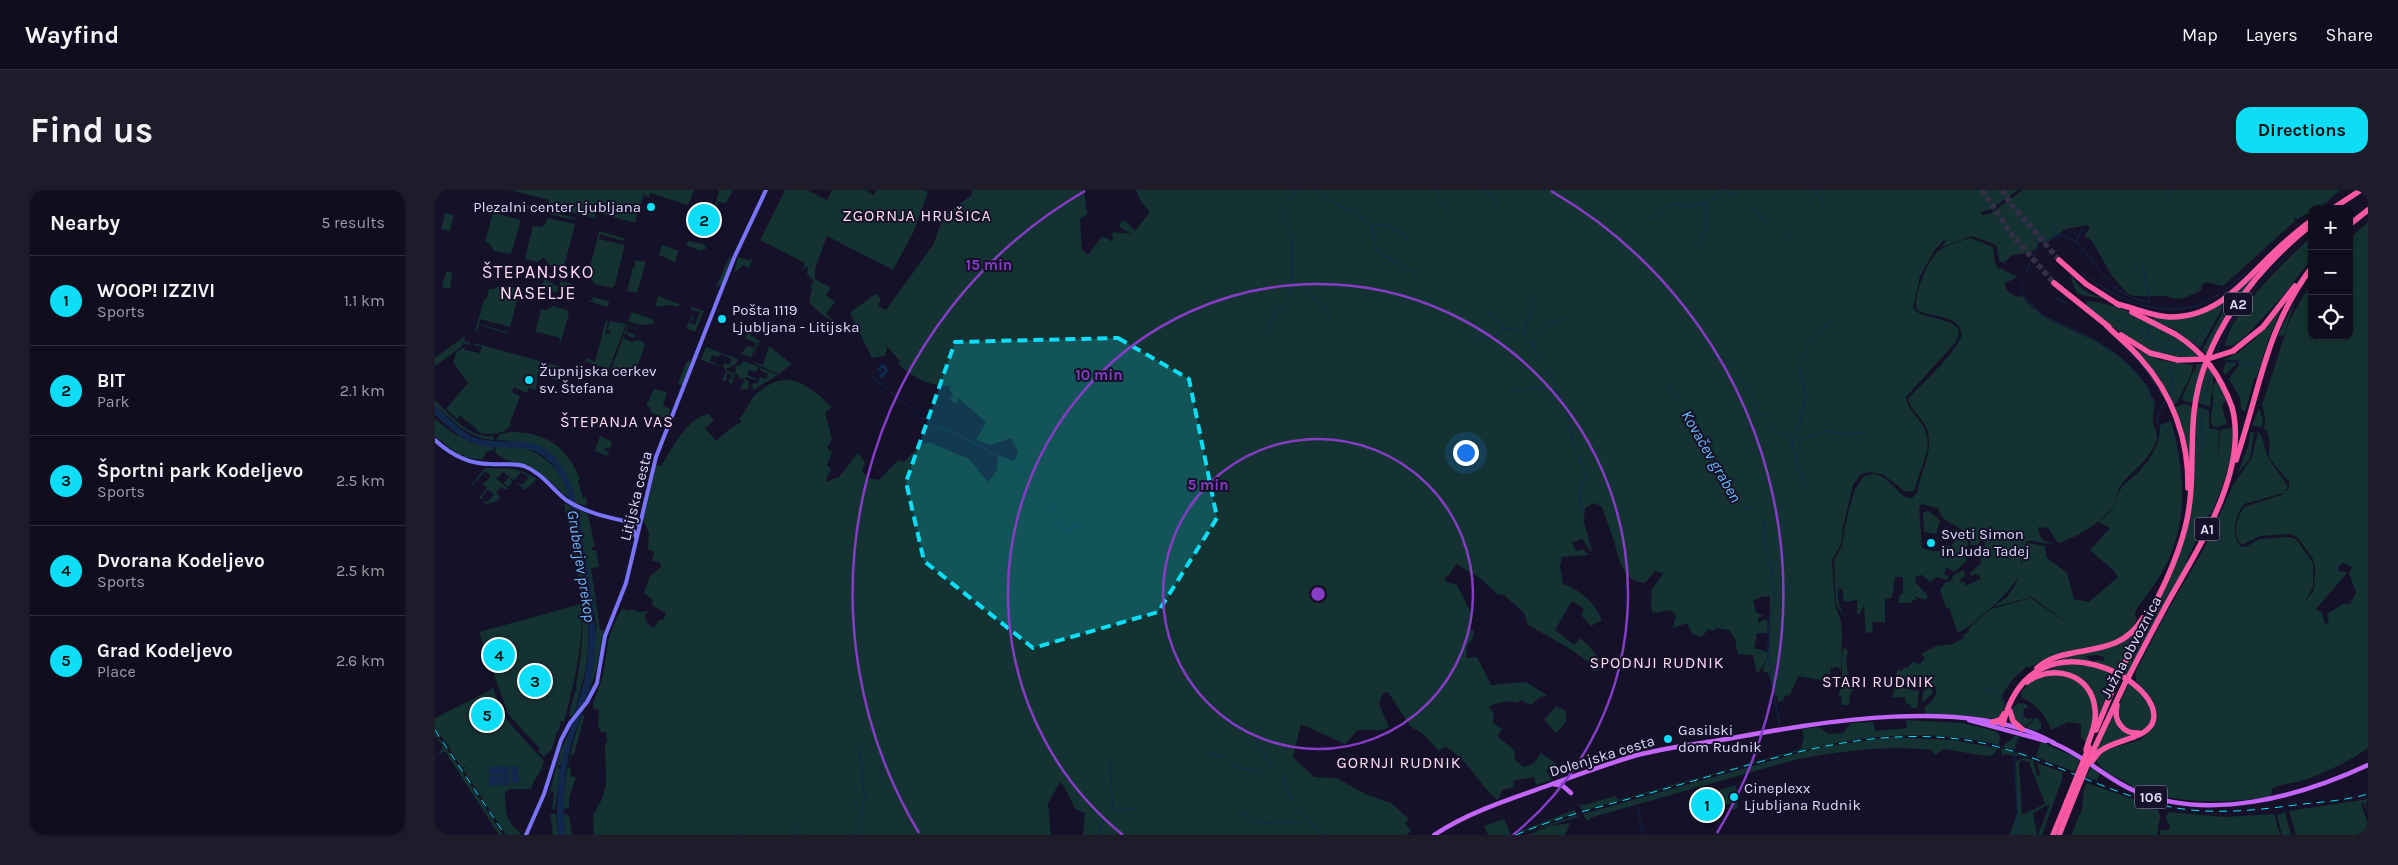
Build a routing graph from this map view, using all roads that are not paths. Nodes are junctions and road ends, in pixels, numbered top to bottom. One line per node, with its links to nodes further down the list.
1 (766, 190): 18 (main road, Litijska cesta)
2 (2361, 190): 3 (highway)
3 (2338, 205)
4 (2368, 210): 5 (highway)
5 (2353, 222)
6 (2308, 223): 12 (highway)
7 (2308, 228): 17 (highway, A2)
8 (2059, 260): 12 (highway, A1)
9 (2308, 270): 13 (highway, bridge)
10 (2308, 271): 15 (highway)
11 (2054, 283): 13 (highway, A1)
12 (2117, 304): 15 (highway, A1, bridge)
13 (2107, 326): 17 (highway, A1)
14 (435, 440): 16 (main road)
15 (2230, 473): 22 (highway, Južna obvoznica / A1)
16 (622, 520): 18 (main road); 19 (main road)
17 (2187, 520): 20 (highway, Južna obvoznica / A1)
18 (639, 524): 19 (main road, Litijska cesta)
19 (636, 540): 35 (main road, Litijska cesta)
20 (2153, 605): 21 (highway); 30 (highway, Južna obvoznica / A1)
21 (2032, 674): 23 (highway); 29 (highway)
22 (2127, 680): 29 (highway); 30 (highway, Južna obvoznica / A1)
23 (2014, 696): 24 (highway); 30 (highway)
24 (2009, 708): 26 (highway); 27 (highway); 28 (highway)
25 (1965, 719): 26 (main road, Dolenjska cesta); 27 (main road, Dolenjska cesta); 32 (main road, Dolenjska cesta)
26 (1993, 722): 27 (main road, Dolenjska cesta)
27 (2005, 727): 28 (main road, Dolenjska cesta / 106)
28 (2021, 730): 31 (main road, Dolenjska cesta / 106)
29 (2144, 732): 30 (highway)
30 (2092, 748): 34 (highway, Južna obvoznica / A1, bridge); 34 (highway, Južna obvoznica / A1, bridge)
31 (2368, 765)
32 (1553, 784): 33 (main road); 36 (main road, Dolenjska cesta)
33 (1571, 792)
34 (2069, 802): 37 (highway, Južna obvoznica / A1); 38 (highway, Južna obvoznica / A1)
35 (526, 835)
36 (1434, 835)
37 (2053, 835)
38 (2059, 835)

